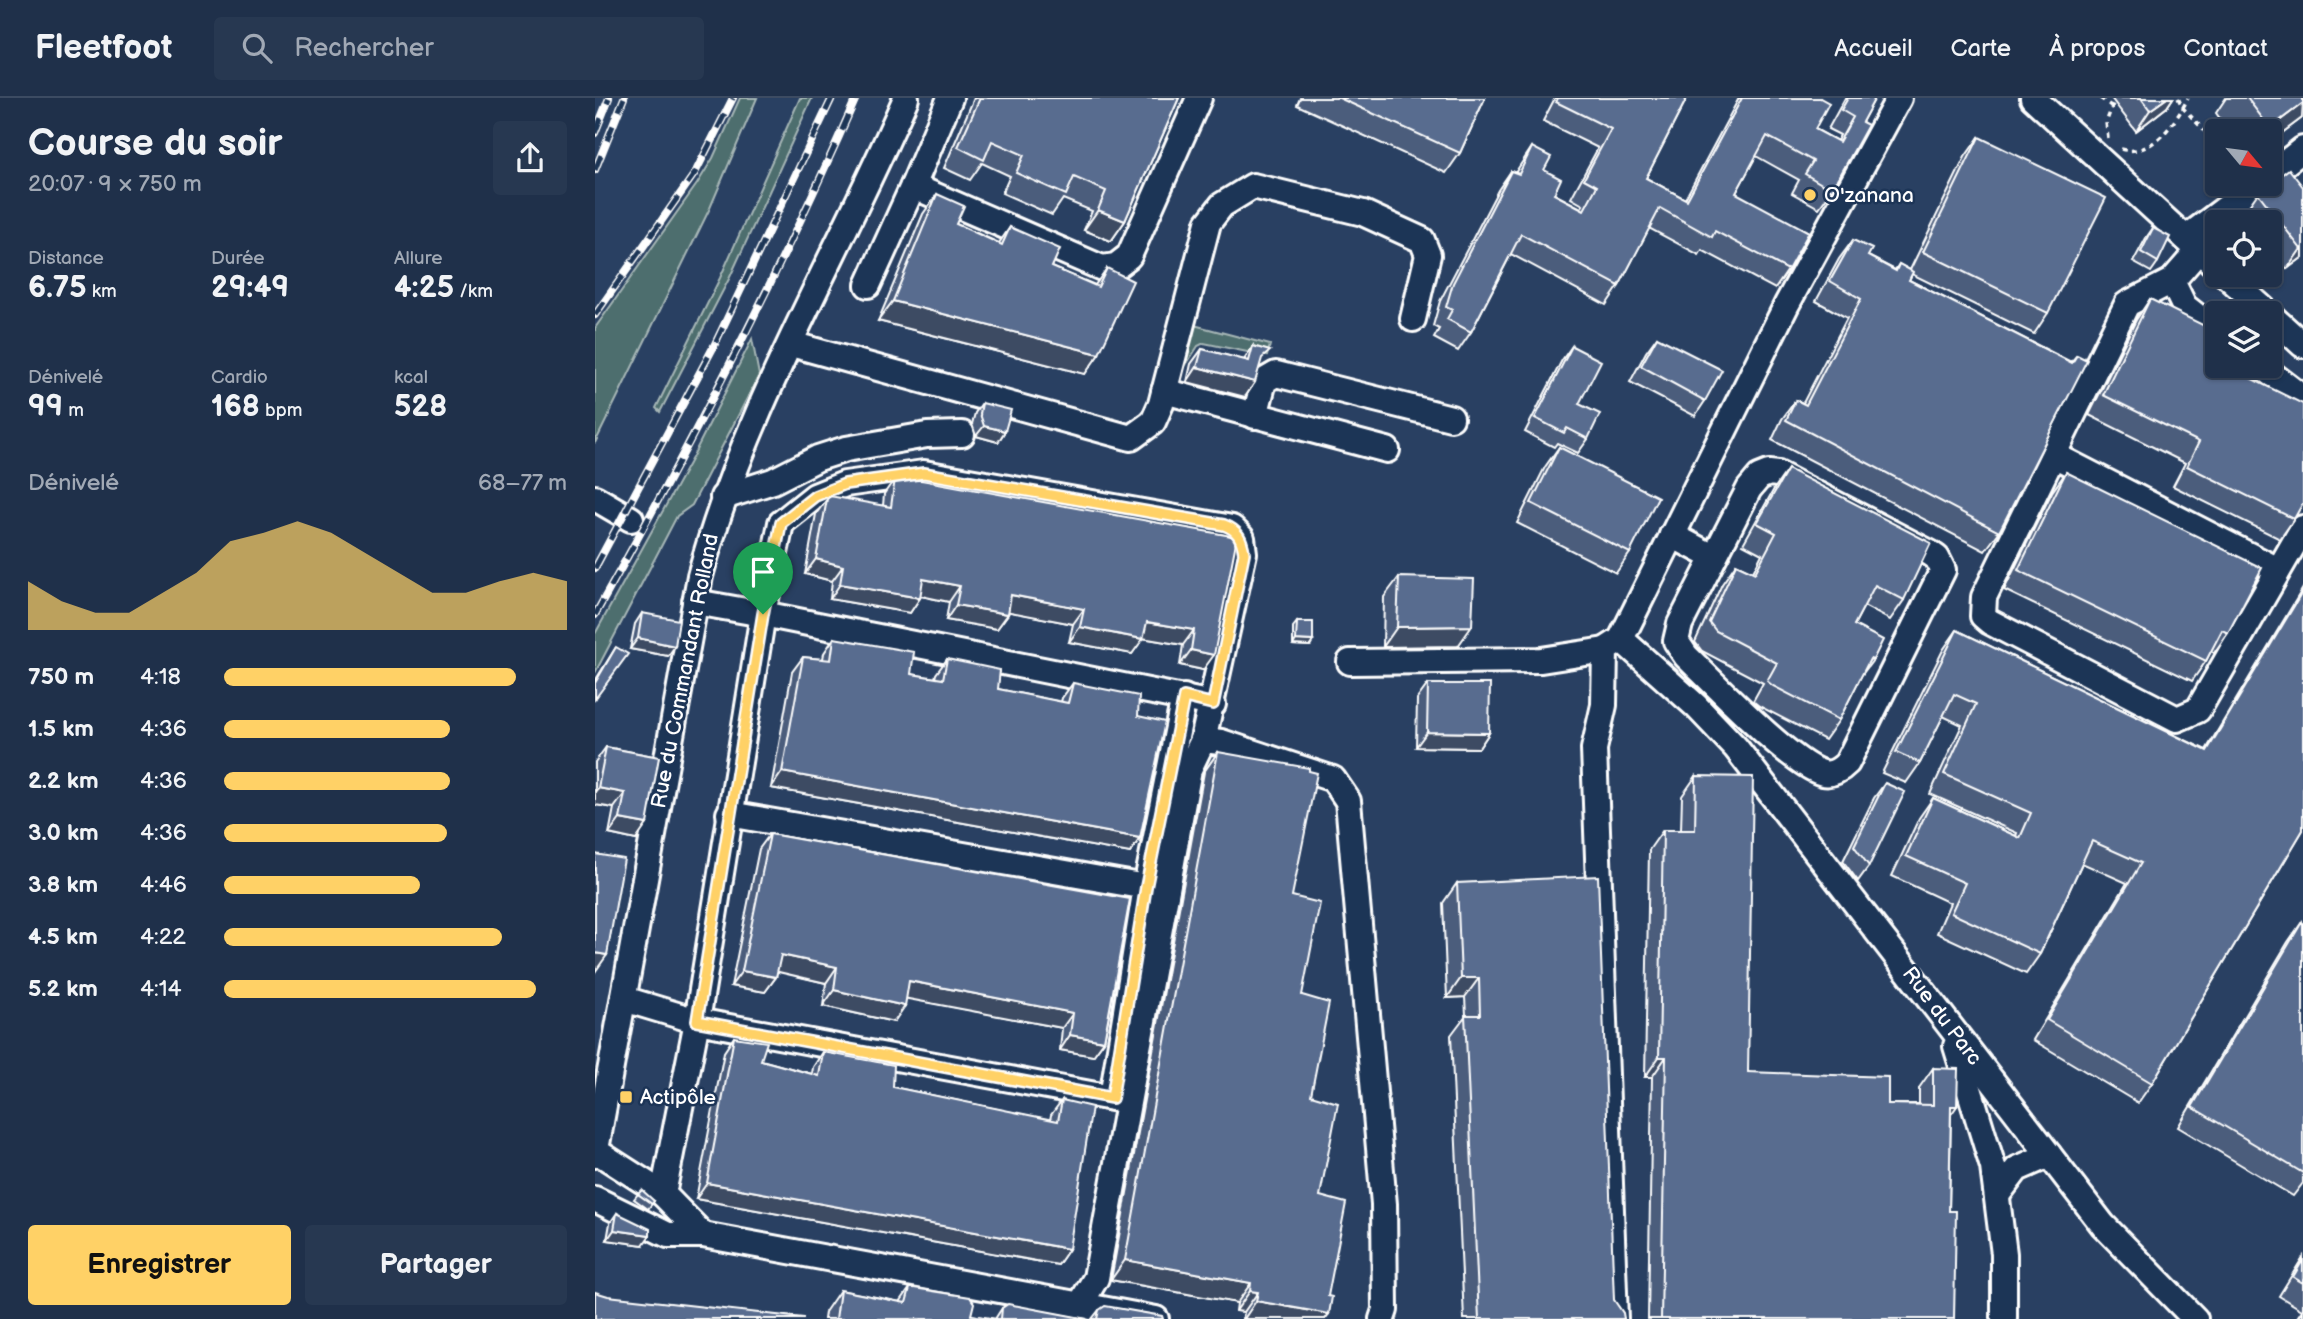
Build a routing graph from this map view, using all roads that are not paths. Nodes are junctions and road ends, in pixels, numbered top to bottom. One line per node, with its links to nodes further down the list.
1 (906, 98): 19 (street, Rue du Commandant Rolland)
2 (950, 98): 8 (street)
3 (1199, 98): 8 (street)
4 (1899, 98): 33 (street)
5 (2033, 98): 10 (street)
6 (2303, 149): 7 (street)
7 (2282, 166)
8 (913, 186): 13 (street)
9 (2245, 196): 10 (street)
10 (2193, 244): 11 (street); 12 (street)
11 (2205, 256)
12 (2172, 281): 17 (street); 28 (street)
13 (869, 285)
14 (2239, 287): 15 (street)
15 (2255, 301)
16 (1413, 319): 22 (street)
17 (2205, 323)
18 (2282, 326): 20 (street)
19 (791, 344): 22 (street); 29 (street, Rue du Commandant Rolland)
20 (2303, 345)
21 (2277, 378): 23 (street)
22 (1164, 391): 24 (street)
23 (2303, 398)
24 (1255, 416): 25 (street); 27 (street)
25 (1451, 418)
26 (962, 434): 29 (street)
27 (1387, 450)
28 (2054, 456): 35 (street); 35 (street)
29 (723, 497): 36 (street, Rue du Commandant Rolland)
30 (595, 498): 31 (street)
31 (631, 519)
32 (2303, 528): 35 (street)
33 (1672, 535): 34 (street); 38 (street)
34 (1713, 557): 34 (street)
35 (2279, 570)
36 (695, 602): 37 (street); 45 (street, Rue du Commandant Rolland)
37 (763, 614): 40 (street); 41 (street); 43 (street)
38 (1613, 645): 39 (street); 47 (street, Rue du Parc); 59 (street)
39 (1350, 662)
40 (1184, 697): 41 (street); 44 (street)
41 (1213, 704): 42 (street)
42 (1203, 740): 56 (street); 58 (street)
43 (729, 814): 44 (street); 46 (street)
44 (1146, 887): 48 (street)
45 (624, 999): 46 (street); 49 (street, Rue du Commandant Rolland)
46 (697, 1021): 48 (street); 51 (street)
47 (1952, 1032): 50 (street, Rue du Parc); 52 (street)
48 (1112, 1098): 55 (street)
49 (596, 1153): 51 (street)
50 (2049, 1155): 52 (street); 61 (street, Rue du Parc)
51 (663, 1194): 54 (street)
52 (1998, 1194): 60 (street)
53 (595, 1199): 54 (street)
54 (703, 1235): 56 (street)
55 (1082, 1260)
56 (1081, 1303): 57 (street)
57 (1156, 1319)
58 (1382, 1319)
59 (1615, 1319)
60 (2004, 1319)
61 (2195, 1319)

